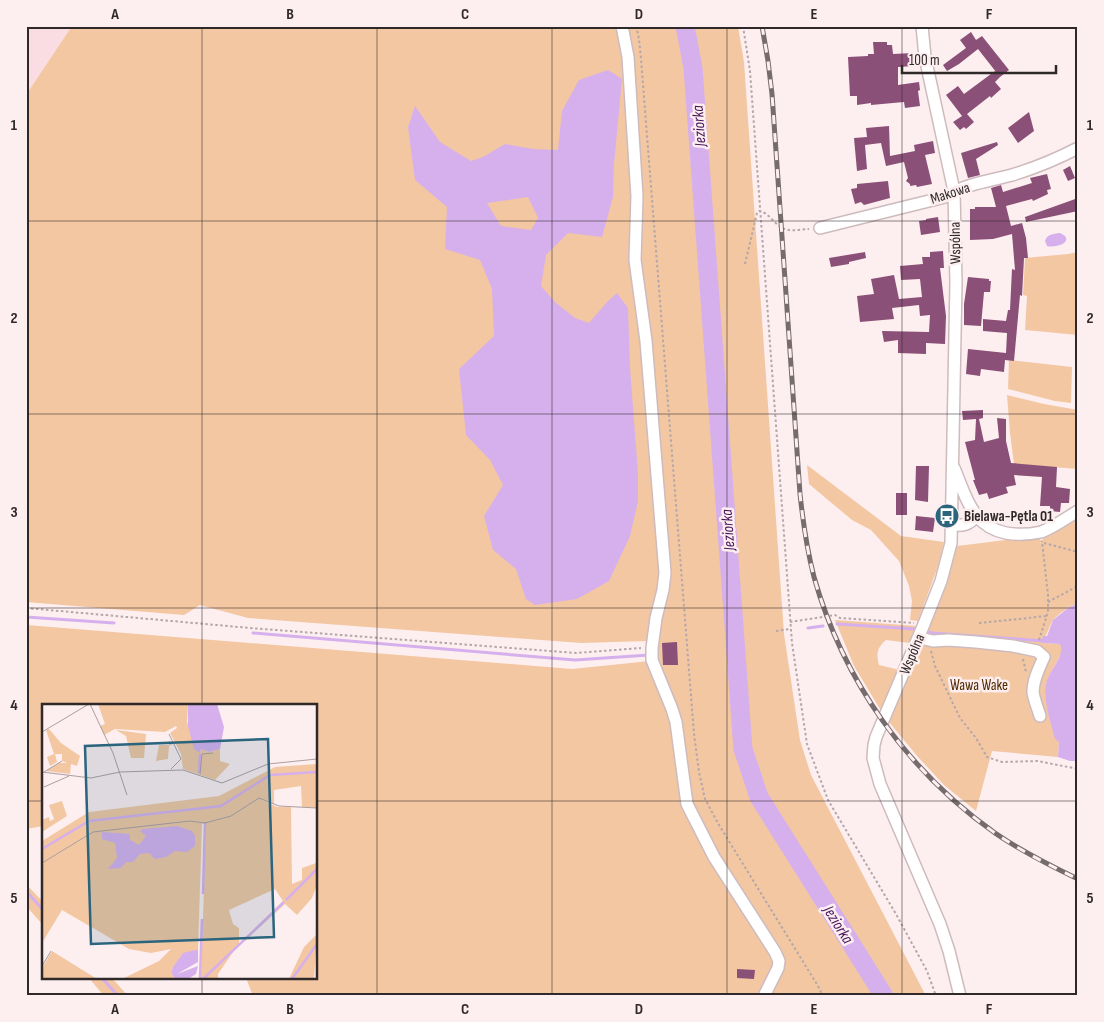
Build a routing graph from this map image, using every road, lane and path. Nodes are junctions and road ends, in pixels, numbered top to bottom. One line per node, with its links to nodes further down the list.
1 (622, 26): 26 (street)
2 (636, 26): 30 (path)
3 (743, 26): 7 (path)
4 (922, 26): 6 (street, Wspólna)
5 (1078, 148): 6 (street, Makowa)
6 (954, 191): 8 (street, Makowa); 10 (street, Wspólna)
7 (760, 210): 8 (path); 9 (path); 19 (path)
8 (820, 228)
9 (745, 264)
10 (952, 462): 12 (street, Wspólna); 13 (street, Wspólna)
11 (1078, 511): 12 (street, Wspólna)
12 (977, 516): 13 (street)
13 (952, 525): 21 (street, Wspólna)
14 (1078, 552): 16 (path)
15 (1078, 586): 16 (path)
16 (1048, 602): 18 (path)
17 (26, 608): 26 (path)
18 (1047, 616): 20 (path); 25 (path)
19 (790, 622): 21 (path); 22 (path)
20 (979, 623)
21 (924, 624): 32 (street, Wspólna)
22 (790, 629): 23 (path); 31 (path)
23 (776, 631)
24 (926, 640): 27 (street); 28 (path)
25 (1039, 644)
26 (652, 650): 29 (street)
27 (1040, 716)
28 (1078, 769)
29 (764, 996)
30 (823, 996)
31 (936, 996)
32 (960, 996)

